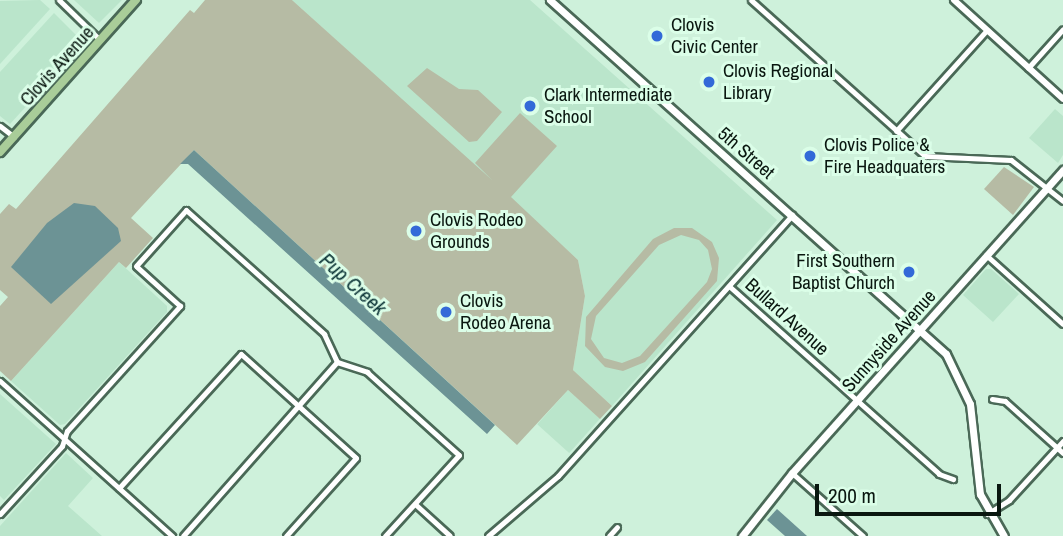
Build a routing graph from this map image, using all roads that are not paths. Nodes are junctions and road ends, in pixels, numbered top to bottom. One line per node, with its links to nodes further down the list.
1 (59, 0): 8 (street)
2 (136, 0): 8 (main road, Clovis Avenue)
3 (550, 0): 18 (main road, 5th Street)
4 (756, 2): 12 (street)
5 (959, 2): 7 (street)
6 (1063, 29): 9 (street)
7 (987, 30): 9 (street); 12 (street)
8 (100, 40): 13 (main road, Clovis Avenue)
9 (1028, 68): 10 (street)
10 (1063, 100)
11 (0, 126): 13 (street)
12 (896, 131): 16 (street)
13 (14, 137): 14 (main road, Clovis Avenue)
14 (0, 152)
15 (1063, 170): 16 (main road, Sunnyside Avenue)
16 (1047, 187): 17 (street); 19 (main road, Sunnyside Avenue)
17 (1063, 201)
18 (792, 215): 20 (street); 22 (main road, 5th Street)
19 (986, 255): 21 (street); 22 (main road, Sunnyside Avenue)
20 (729, 286): 26 (street, Bullard Avenue); 44 (street)
21 (1063, 324)
22 (922, 330): 26 (main road, Sunnyside Avenue); 37 (main road)
23 (337, 362): 27 (street); 28 (street); 35 (street)
24 (0, 381): 28 (street)
25 (992, 398): 30 (street)
26 (857, 400): 32 (main road, Sunnyside Avenue); 33 (street, Bullard Avenue)
27 (299, 406): 34 (street); 40 (street); 41 (street)
28 (64, 439): 34 (street); 36 (street)
29 (1063, 441): 30 (street)
30 (1057, 448): 31 (street); 37 (street)
31 (1063, 453)
32 (792, 473): 46 (main road, Sunnyside Avenue); 47 (street)
33 (953, 479)
34 (119, 488): 39 (street)
35 (415, 504): 42 (street); 43 (street)
36 (1, 510)
37 (988, 514): 48 (main road)
38 (617, 527): 45 (street)
39 (172, 536)
40 (183, 536)
41 (286, 536)
42 (385, 536)
43 (450, 536)
44 (488, 536)
45 (609, 536)
46 (742, 536)
47 (863, 536)
48 (1004, 536)

